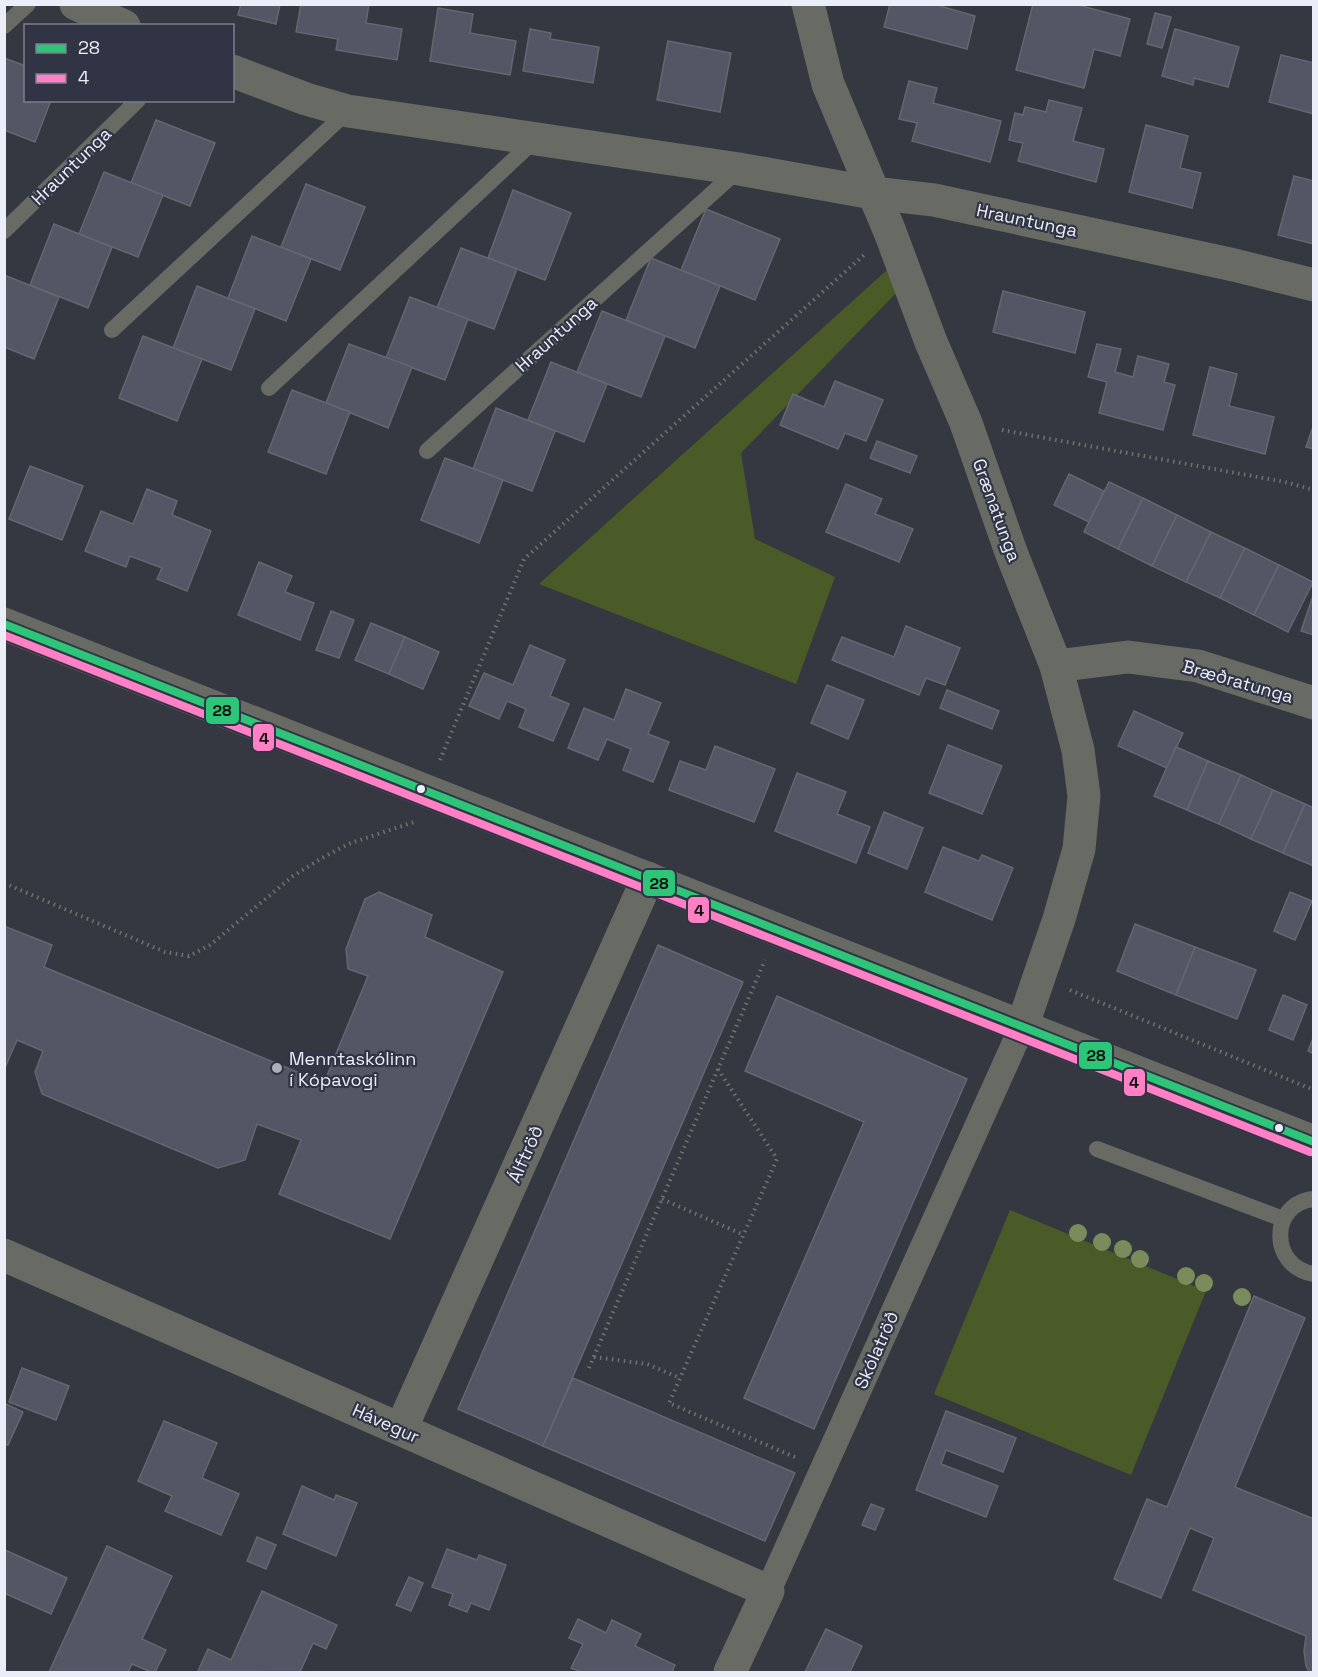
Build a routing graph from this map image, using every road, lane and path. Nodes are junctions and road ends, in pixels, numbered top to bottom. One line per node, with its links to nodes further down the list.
1 (28, 4): 5 (lane)
2 (76, 4): 4 (street)
3 (808, 4): 11 (street, Grænatunga)
4 (120, 24)
5 (4, 26)
6 (234, 72): 8 (street, Hrauntunga)
7 (136, 102): 12 (lane, Hrauntunga)
8 (348, 111): 9 (street, Hrauntunga); 15 (lane)
9 (536, 140): 10 (street, Hrauntunga); 16 (lane)
10 (739, 169): 11 (street, Hrauntunga); 18 (lane, Hrauntunga)
11 (873, 193): 13 (street, Grænatunga); 14 (street, Hrauntunga)
12 (4, 231)
13 (890, 232): 17 (street, Grænatunga); 23 (path)
14 (1314, 285)
15 (112, 330)
16 (269, 388)
17 (966, 423): 19 (path); 21 (street, Grænatunga)
18 (427, 451)
19 (1314, 490)
20 (4, 624): 25 (street)
21 (1056, 666): 22 (street, Bræðratunga); 29 (street, Grænatunga)
22 (1314, 703)
23 (440, 760)
24 (417, 821): 26 (path)
25 (648, 878): 29 (street); 43 (street, Álftröð)
26 (4, 883)
27 (765, 960): 30 (path)
28 (1067, 989): 31 (path)
29 (1022, 1027): 32 (street); 44 (street, Skólatröð)
30 (718, 1068): 34 (path); 37 (path)
31 (1314, 1090)
32 (1314, 1142)
33 (1097, 1149): 36 (lane)
34 (662, 1199): 37 (path); 40 (path)
35 (1314, 1199): 36 (lane)
36 (1283, 1219): 39 (lane)
37 (744, 1235): 42 (path)
38 (4, 1255): 43 (street, Hávegur)
39 (1314, 1274)
40 (594, 1357): 41 (path); 42 (path)
41 (589, 1368)
42 (680, 1378): 44 (path)
43 (401, 1429): 45 (street, Hávegur)
44 (823, 1469): 45 (street, Skólatröð)
45 (768, 1591): 46 (street, Skólatröð)
46 (730, 1672)

